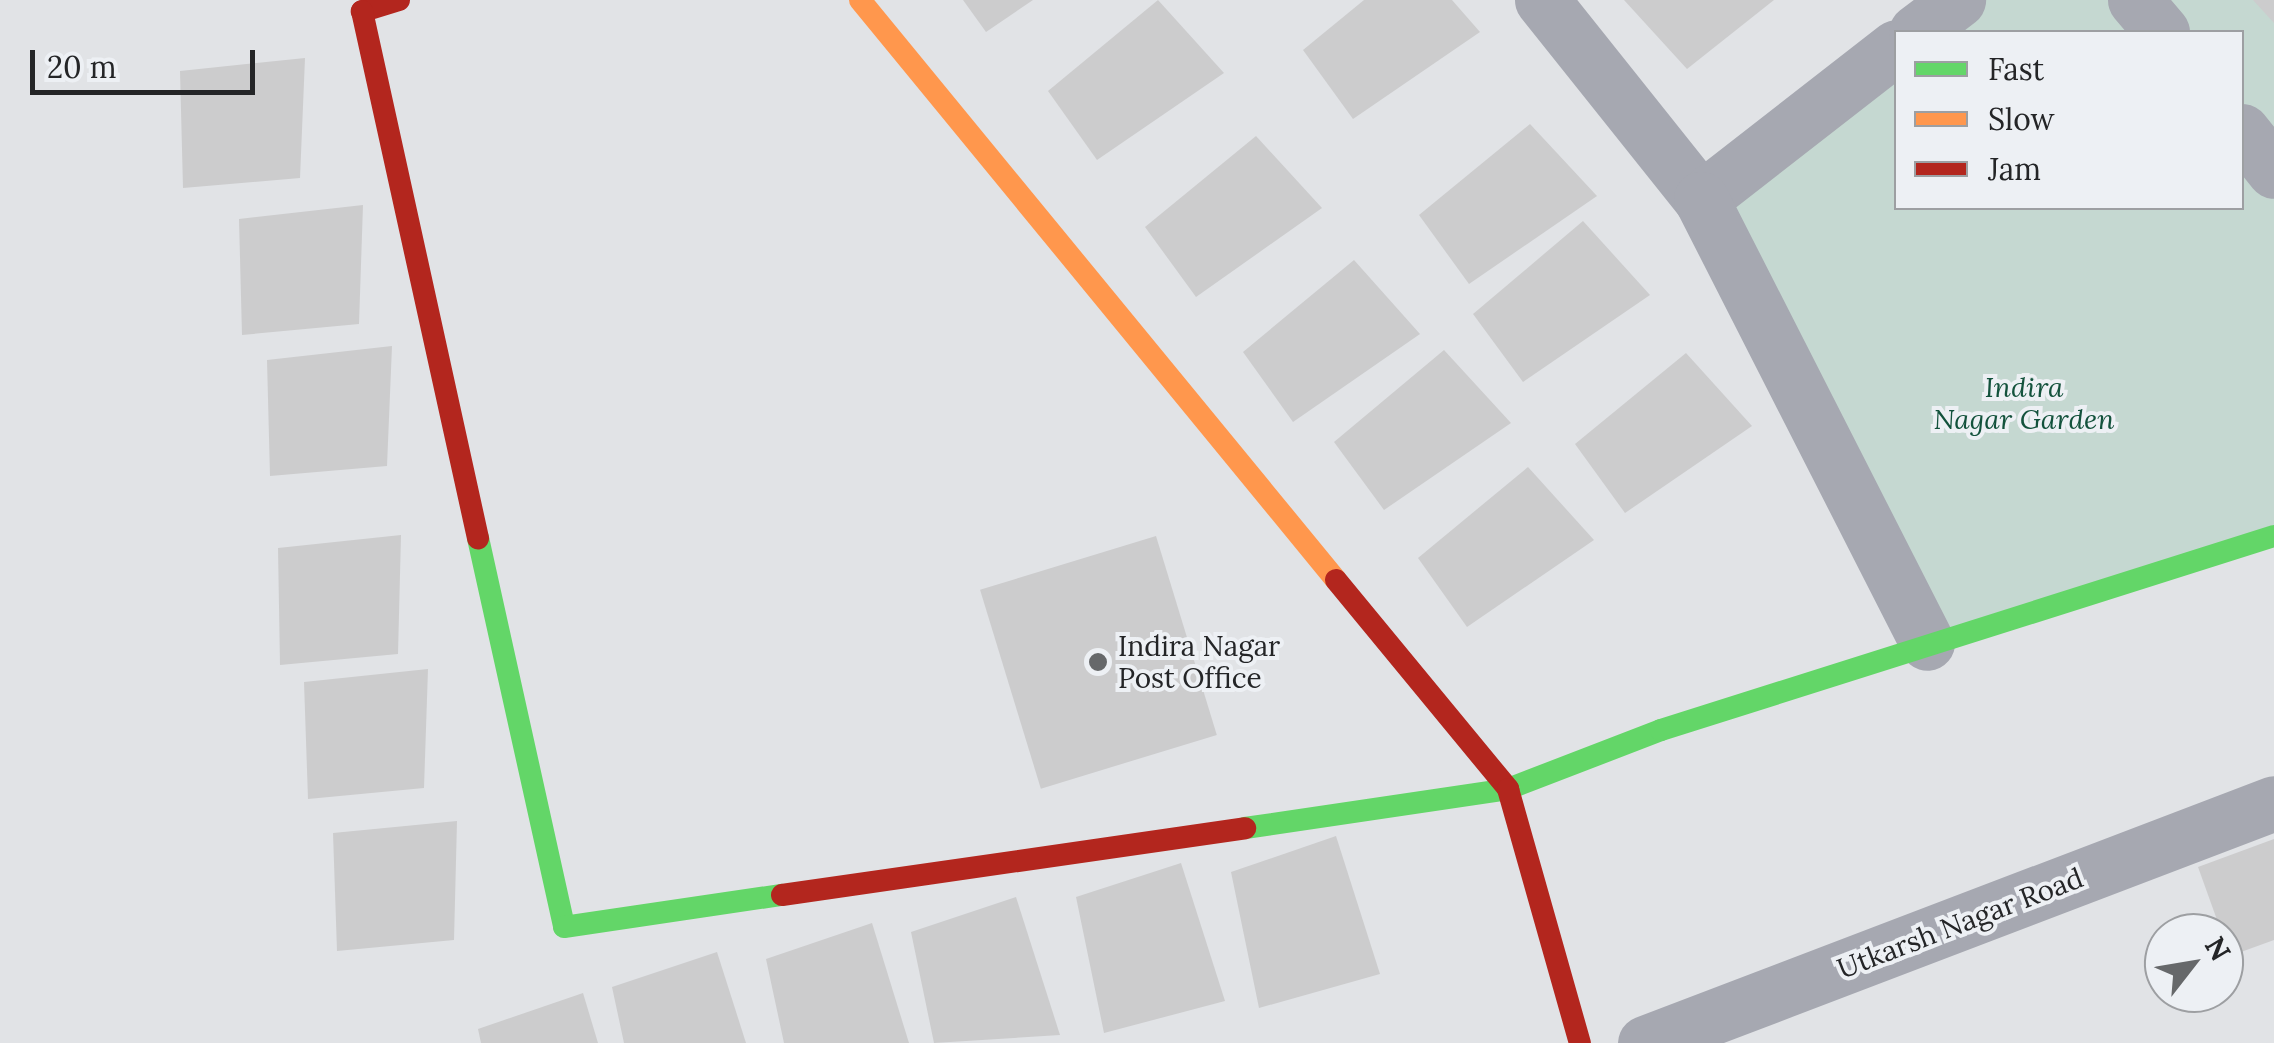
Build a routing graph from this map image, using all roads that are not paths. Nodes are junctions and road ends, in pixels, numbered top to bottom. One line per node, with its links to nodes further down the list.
1 (399, 0): 14 (street)
2 (860, 0): 14 (street)
3 (1542, 0): 11 (street)
4 (1958, 0): 6 (street)
5 (2135, 0): 7 (street)
6 (1919, 30)
7 (2160, 30)
8 (1894, 49): 11 (street)
9 (2244, 134): 10 (street)
10 (2274, 172)
11 (1701, 199): 13 (street)
12 (2274, 536): 13 (street)
13 (1927, 643): 14 (street)
14 (1508, 789): 16 (street)
15 (2274, 804): 17 (street, Utkarsh Nagar Road)
16 (1580, 1043)
17 (1645, 1043)

